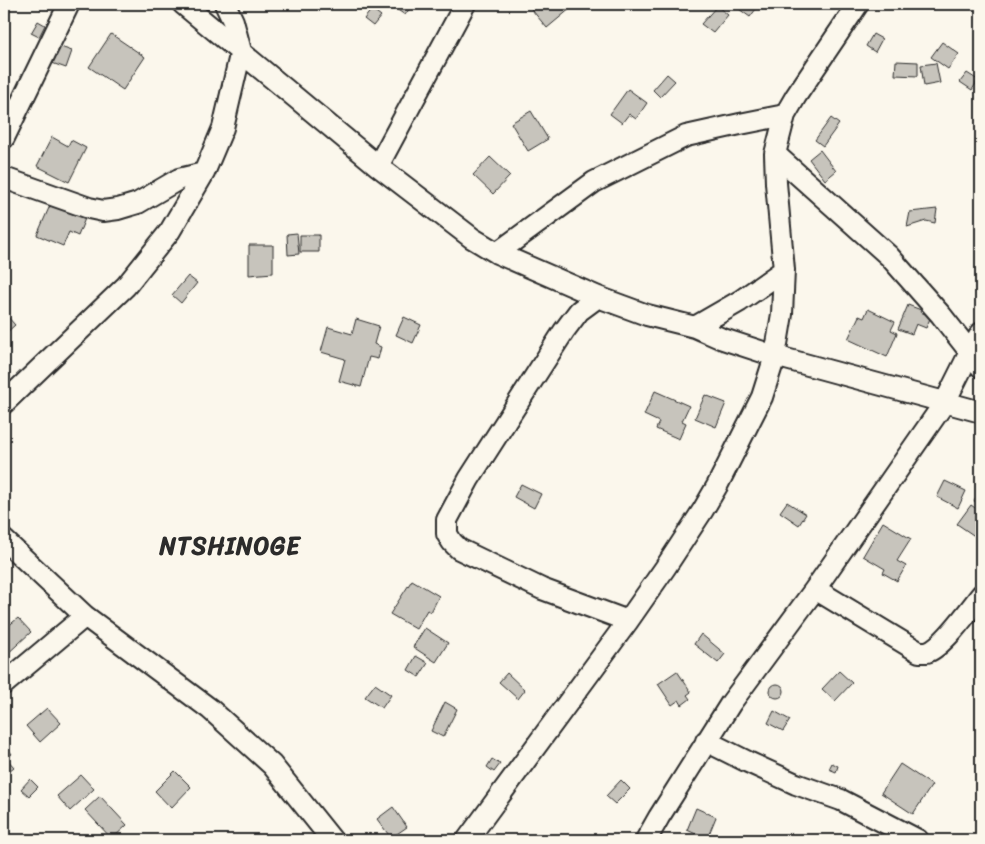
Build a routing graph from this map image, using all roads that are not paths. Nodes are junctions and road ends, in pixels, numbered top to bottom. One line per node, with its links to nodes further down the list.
1 (69, 4): 8 (street)
2 (183, 4): 6 (street)
3 (226, 4): 6 (street)
4 (465, 4): 10 (street)
5 (858, 4): 7 (street)
6 (241, 51): 10 (street); 11 (street)
7 (785, 115): 9 (street); 13 (street)
8 (4, 138)
9 (775, 154): 14 (street); 19 (street)
10 (378, 166): 13 (street)
11 (204, 173): 12 (street); 21 (street)
12 (4, 178)
13 (497, 253): 15 (street)
14 (784, 270): 16 (street); 18 (street)
15 (598, 297): 16 (street); 27 (street)
16 (696, 327): 18 (street)
17 (981, 333): 19 (street)
18 (775, 356): 20 (street); 27 (street)
19 (976, 359): 20 (street)
20 (945, 402): 22 (street); 24 (street)
21 (4, 403)
22 (981, 412)
23 (4, 540): 26 (street)
24 (815, 589): 25 (street); 29 (street)
25 (981, 595)
26 (85, 616): 28 (street); 30 (street)
27 (628, 621): 31 (street)
28 (4, 684)
29 (706, 741): 32 (street); 33 (street)
30 (332, 840)
31 (467, 840)
32 (646, 840)
33 (918, 840)

